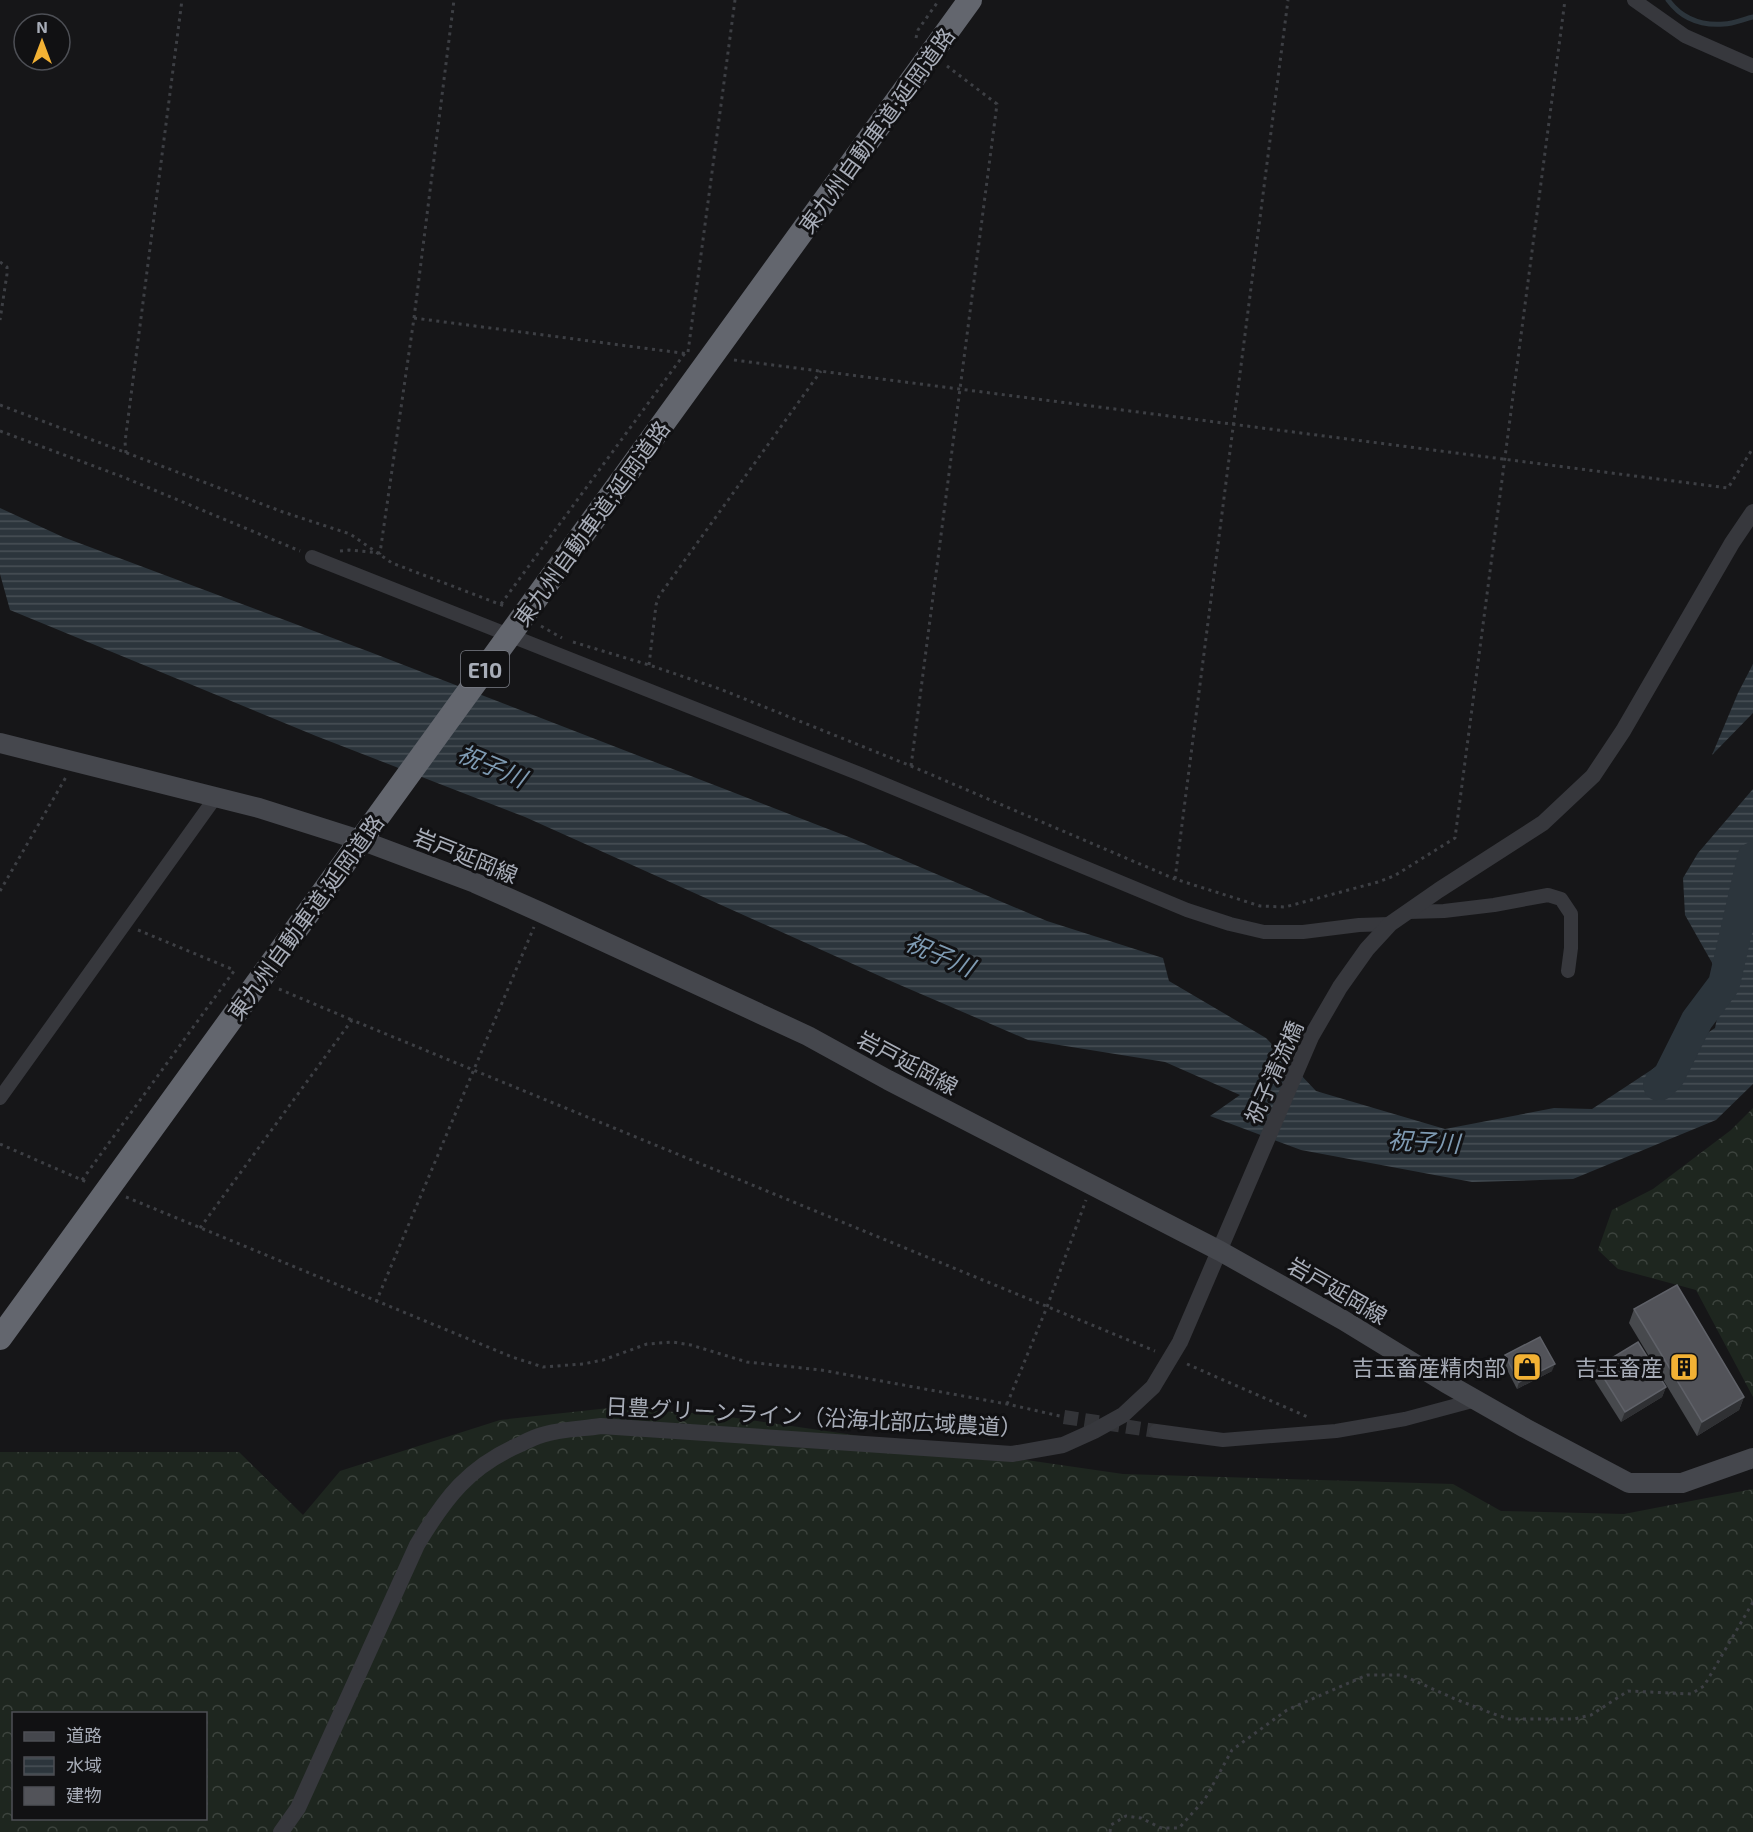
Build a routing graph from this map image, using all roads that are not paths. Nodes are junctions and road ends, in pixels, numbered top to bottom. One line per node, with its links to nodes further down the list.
1 (970, 0): 14 (highway, 東九州自動車道;延岡道路 / E10, bridge)
2 (1634, 0): 3 (street)
3 (1753, 66)
4 (1753, 512): 8 (street)
5 (312, 557): 9 (street)
6 (0, 744): 7 (main road, 岩戸延岡線)
7 (215, 798): 11 (street); 13 (main road, 岩戸延岡線)
8 (1408, 912): 9 (street); 10 (street)
9 (1390, 924): 12 (street, 祝子清流橋)
10 (1568, 971)
11 (0, 1098)
12 (1233, 1219): 13 (street, 日豊グリーンライン（沿海北部広域農道）)
13 (1220, 1251): 15 (main road, 岩戸延岡線); 18 (street, 日豊グリーンライン（沿海北部広域農道）)
14 (0, 1338)
15 (1476, 1400): 16 (street); 17 (main road, 岩戸延岡線)
16 (1156, 1431)
17 (1753, 1458)
18 (281, 1832)

